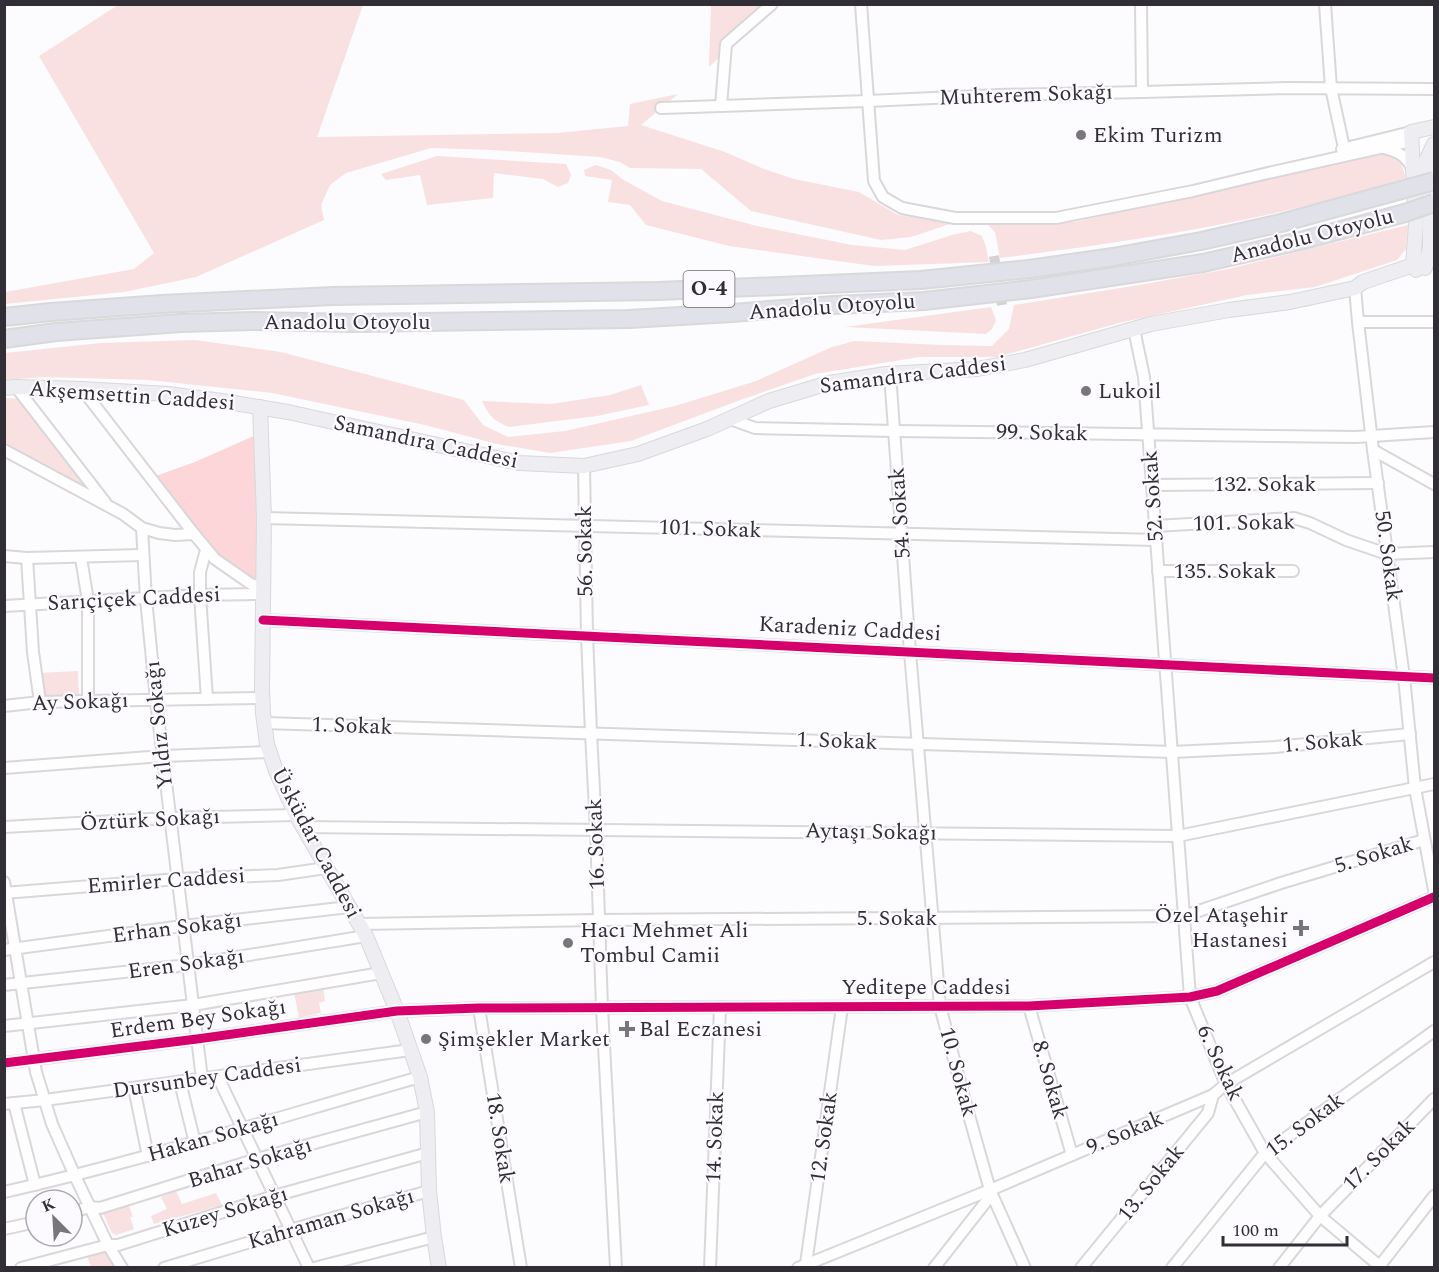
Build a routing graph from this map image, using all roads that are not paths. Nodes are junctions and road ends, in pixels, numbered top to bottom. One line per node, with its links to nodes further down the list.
1 (772, 4): 9 (street)
2 (861, 4): 8 (street)
3 (1141, 4): 7 (street)
4 (1325, 4): 5 (street)
5 (1331, 88): 6 (street, Muhterem Sokağı); 7 (street, Muhterem Sokağı); 12 (street)
6 (1434, 89)
7 (1142, 92): 8 (street, Muhterem Sokağı)
8 (868, 101): 9 (street, Muhterem Sokağı); 15 (street)
9 (721, 106): 10 (street, Muhterem Sokağı)
10 (661, 108)
11 (1425, 135): 12 (street); 13 (street); 14 (main road); 17 (main road)
12 (1344, 148): 15 (street)
13 (1384, 148): 14 (street); 15 (street)
14 (1413, 169): 18 (main road)
15 (1268, 172)
16 (1434, 181): 22 (highway, Anadolu Otoyolu / O-4, bridge)
17 (1433, 219): 19 (main road); 26 (highway, Anadolu Otoyolu / O-4, bridge)
18 (1414, 245): 19 (main road); 20 (main road)
19 (1425, 265): 20 (main road, Samandıra Caddesi); 21 (main road)
20 (1390, 272): 21 (main road, Samandıra Caddesi)
21 (1355, 288): 23 (street, 50. Sokak); 25 (main road, Samandıra Caddesi)
22 (4, 317)
23 (1358, 322): 24 (street); 35 (street, 50. Sokak)
24 (1434, 322)
25 (1134, 329): 27 (main road, Samandıra Caddesi); 34 (street, 52. Sokak)
26 (4, 339)
27 (890, 374): 31 (main road, Samandıra Caddesi); 32 (street, 54. Sokak)
28 (10, 388): 29 (main road, Akşemsettin Caddesi); 42 (street)
29 (82, 389): 30 (main road, Akşemsettin Caddesi); 47 (street)
30 (260, 407): 38 (main road, Samandıra Caddesi); 43 (main road, Üsküdar Caddesi)
31 (730, 418): 32 (street, 99. Sokak); 38 (main road, Samandıra Caddesi)
32 (894, 431): 34 (street, 99. Sokak); 48 (street, 54. Sokak)
33 (1434, 432): 35 (street)
34 (1148, 434): 35 (street, 99. Sokak); 41 (street, 52. Sokak)
35 (1371, 435): 37 (street, 50. Sokak)
36 (4, 450): 42 (street)
37 (1373, 450): 39 (street, 50. Sokak); 40 (street)
38 (584, 466): 44 (street, 56. Sokak)
39 (1378, 483): 41 (street, 132. Sokak); 52 (street, 50. Sokak)
40 (1434, 484)
41 (1152, 485): 45 (street, 52. Sokak)
42 (107, 505): 46 (street)
43 (264, 518): 44 (street, 101. Sokak); 59 (main road, Üsküdar Caddesi)
44 (585, 525): 48 (street, 101. Sokak); 66 (street, 56. Sokak)
45 (1155, 526): 49 (street, 52. Sokak); 52 (street, 101. Sokak)
46 (142, 528): 47 (street); 53 (street, Yıldız Sokağı)
47 (194, 534): 50 (street)
48 (902, 534): 49 (street, 101. Sokak); 67 (street, 54. Sokak)
49 (1156, 540): 57 (street, 52. Sokak)
50 (206, 549): 59 (street); 60 (street)
51 (1434, 552): 52 (street, 101. Sokak)
52 (1388, 554): 69 (street, 50. Sokak)
53 (142, 555): 56 (street); 61 (street, Yıldız Sokağı)
54 (4, 556): 55 (street)
55 (27, 558): 56 (street); 63 (street)
56 (81, 558): 62 (street)
57 (1158, 571): 58 (street, 135. Sokak); 68 (street, 52. Sokak)
58 (1293, 571)
59 (264, 591): 60 (street, Sarıçiçek Caddesi); 65 (main road, Üsküdar Caddesi)
60 (200, 596): 61 (street, Sarıçiçek Caddesi); 72 (street)
61 (146, 599): 62 (street, Sarıçiçek Caddesi); 74 (street, Yıldız Sokağı)
62 (87, 601): 63 (street, Sarıçiçek Caddesi); 73 (street)
63 (30, 603): 64 (street, Sarıçiçek Caddesi); 75 (street)
64 (4, 606)
65 (263, 620): 66 (street, Karadeniz Caddesi); 71 (main road, Üsküdar Caddesi)
66 (587, 635): 67 (street, Karadeniz Caddesi); 78 (street, 16. Sokak)
67 (910, 652): 68 (street, Karadeniz Caddesi); 80 (street, 10. Sokak)
68 (1165, 664): 69 (street, Karadeniz Caddesi); 82 (street, 6. Sokak)
69 (1404, 676): 70 (street, Karadeniz Caddesi); 79 (street, 50. Sokak)
70 (1434, 678)
71 (263, 698): 72 (street, Ay Sokağı); 77 (main road, Üsküdar Caddesi)
72 (207, 699): 74 (street, Ay Sokağı)
73 (88, 700): 74 (street, Ay Sokağı); 75 (street, Ay Sokağı)
74 (156, 700): 83 (street, Yıldız Sokağı)
75 (40, 702): 76 (street, Ay Sokağı)
76 (4, 706)
77 (264, 723): 78 (street, 1. Sokak); 81 (main road, Üsküdar Caddesi)
78 (591, 733): 80 (street, 1. Sokak); 90 (street, 16. Sokak)
79 (1410, 734): 82 (street, 1. Sokak); 86 (street, 50. Sokak)
80 (918, 744): 82 (street, 1. Sokak); 91 (street, 10. Sokak)
81 (269, 752): 83 (street); 88 (main road, Üsküdar Caddesi)
82 (1172, 752): 92 (street, 6. Sokak)
83 (163, 756): 84 (street); 87 (street, Yıldız Sokağı)
84 (4, 768)
85 (1434, 784): 86 (street, Aytaşı Sokağı)
86 (1415, 788): 92 (street, Aytaşı Sokağı); 93 (street, 50. Sokak)
87 (169, 818): 88 (street, Öztürk Sokağı); 89 (street, Öztürk Sokağı); 95 (street, Yıldız Sokağı)
88 (299, 821): 90 (street, Aytaşı Sokağı); 94 (main road, Üsküdar Caddesi)
89 (4, 827)
90 (596, 829): 91 (street, Aytaşı Sokağı); 102 (street, 16. Sokak)
91 (926, 833): 92 (street, Aytaşı Sokağı); 101 (street, 10. Sokak)
92 (1178, 836): 100 (street, 6. Sokak)
93 (1424, 840): 97 (street, 50. Sokak); 100 (street, 5. Sokak)
94 (326, 868): 95 (street, Emirler Caddesi); 99 (main road, Üsküdar Caddesi)
95 (177, 879): 96 (street, Emirler Caddesi); 104 (street, Yıldız Sokağı)
96 (5, 889): 106 (street)
97 (1434, 890)
98 (1434, 897): 112 (street, Yeditepe Caddesi)
99 (349, 907): 103 (main road, Üsküdar Caddesi); 104 (street, Erhan Sokağı)
100 (1184, 916): 101 (street, 5. Sokak); 112 (street, 6. Sokak)
101 (933, 918): 102 (street, 5. Sokak); 114 (street, 10. Sokak)
102 (599, 920): 103 (street, 5. Sokak); 119 (street, 16. Sokak)
103 (359, 924): 105 (main road, Üsküdar Caddesi)
104 (183, 926): 106 (street, Erhan Sokağı); 108 (street, Yıldız Sokağı)
105 (366, 936): 108 (street, Eren Sokağı); 109 (main road, Üsküdar Caddesi)
106 (10, 950): 110 (street)
107 (1434, 962): 132 (street, 9. Sokak)
108 (188, 965): 110 (street, Eren Sokağı); 113 (street, Yıldız Sokağı)
109 (381, 973): 113 (street); 120 (main road, Üsküdar Caddesi)
110 (21, 984): 111 (street, Eren Sokağı); 121 (street)
111 (4, 985)
112 (1190, 997): 115 (street, Yeditepe Caddesi); 132 (street, 6. Sokak)
113 (193, 1005): 121 (street); 124 (street, Yıldız Sokağı)
114 (940, 1006): 115 (street, Yeditepe Caddesi); 117 (street, Yeditepe Caddesi); 150 (street, 10. Sokak)
115 (1029, 1006): 143 (street, 8. Sokak)
116 (720, 1007): 117 (street, Yeditepe Caddesi); 119 (street, Yeditepe Caddesi); 171 (street, 14. Sokak)
117 (842, 1007): 161 (street, 12. Sokak)
118 (479, 1008): 119 (street, Yeditepe Caddesi); 120 (street, Yeditepe Caddesi); 169 (street, 18. Sokak)
119 (602, 1008): 170 (street, 16. Sokak)
120 (397, 1011): 124 (street, Erdem Bey Sokağı); 125 (main road, Üsküdar Caddesi)
121 (28, 1023): 122 (street); 126 (street)
122 (4, 1026)
123 (1434, 1031): 142 (street, 15. Sokak)
124 (197, 1039): 126 (street, Erdem Bey Sokağı); 130 (street, Yıldız Sokağı)
125 (410, 1050): 128 (street, Dursunbey Caddesi); 129 (main road, Üsküdar Caddesi)
126 (34, 1060): 127 (street, Erdem Bey Sokağı); 136 (street)
127 (4, 1063)
128 (218, 1077): 130 (street, Dursunbey Caddesi); 139 (street)
129 (420, 1077): 138 (main road, Üsküdar Caddesi); 139 (street, Hakan Sokağı)
130 (202, 1079): 131 (street, Dursunbey Caddesi)
131 (180, 1082): 133 (street, Dursunbey Caddesi); 140 (street)
132 (1226, 1084): 134 (street, 9. Sokak); 142 (street, 6. Sokak)
133 (134, 1088): 136 (street, Dursunbey Caddesi); 144 (street)
134 (1213, 1095): 143 (street, 9. Sokak); 174 (street, 13. Sokak)
135 (1434, 1099): 155 (street, 17. Sokak)
136 (45, 1100): 137 (street, Dursunbey Caddesi); 146 (street)
137 (9, 1104): 147 (street)
138 (427, 1112): 141 (main road, Üsküdar Caddesi); 145 (street, Bahar Sokağı)
139 (241, 1128): 140 (street, Hakan Sokağı); 145 (street)
140 (195, 1143): 144 (street, Hakan Sokağı)
141 (428, 1153): 148 (main road, Üsküdar Caddesi); 151 (street, Kuzey Sokağı)
142 (1265, 1153): 155 (street, 6. Sokak); 175 (street, 15. Sokak)
143 (1072, 1155): 150 (street, 9. Sokak)
144 (148, 1156): 146 (street, Hakan Sokağı)
145 (257, 1159): 151 (street); 153 (street, Bahar Sokağı)
146 (75, 1176): 147 (street, Hakan Sokağı); 153 (street)
147 (35, 1185): 149 (street, Hakan Sokağı)
148 (429, 1191): 158 (street, Kahraman Sokağı); 159 (main road, Üsküdar Caddesi)
149 (4, 1192)
150 (991, 1192): 161 (street, 9. Sokak); 172 (street); 173 (street, 10. Sokak)
151 (274, 1196): 158 (street); 160 (street, Kuzey Sokağı)
152 (1434, 1196): 162 (street)
153 (90, 1208): 154 (street, Bahar Sokağı); 160 (street)
154 (84, 1209)
155 (1320, 1216): 162 (street, 6. Sokak); 176 (street, 17. Sokak)
156 (24, 1225): 157 (street)
157 (4, 1229)
158 (290, 1230): 165 (street, Kahraman Sokağı); 166 (street)
159 (434, 1237): 167 (street); 168 (main road, Üsküdar Caddesi)
160 (108, 1245): 163 (street, Kuzey Sokağı); 164 (street)
161 (804, 1266)
162 (1380, 1267)
163 (21, 1268)
164 (122, 1268)
165 (164, 1268)
166 (309, 1268)
167 (314, 1268)
168 (439, 1268)
169 (521, 1268)
170 (615, 1268)
171 (710, 1268)
172 (933, 1268)
173 (1026, 1268)
174 (1081, 1268)
175 (1172, 1268)
176 (1279, 1268)

